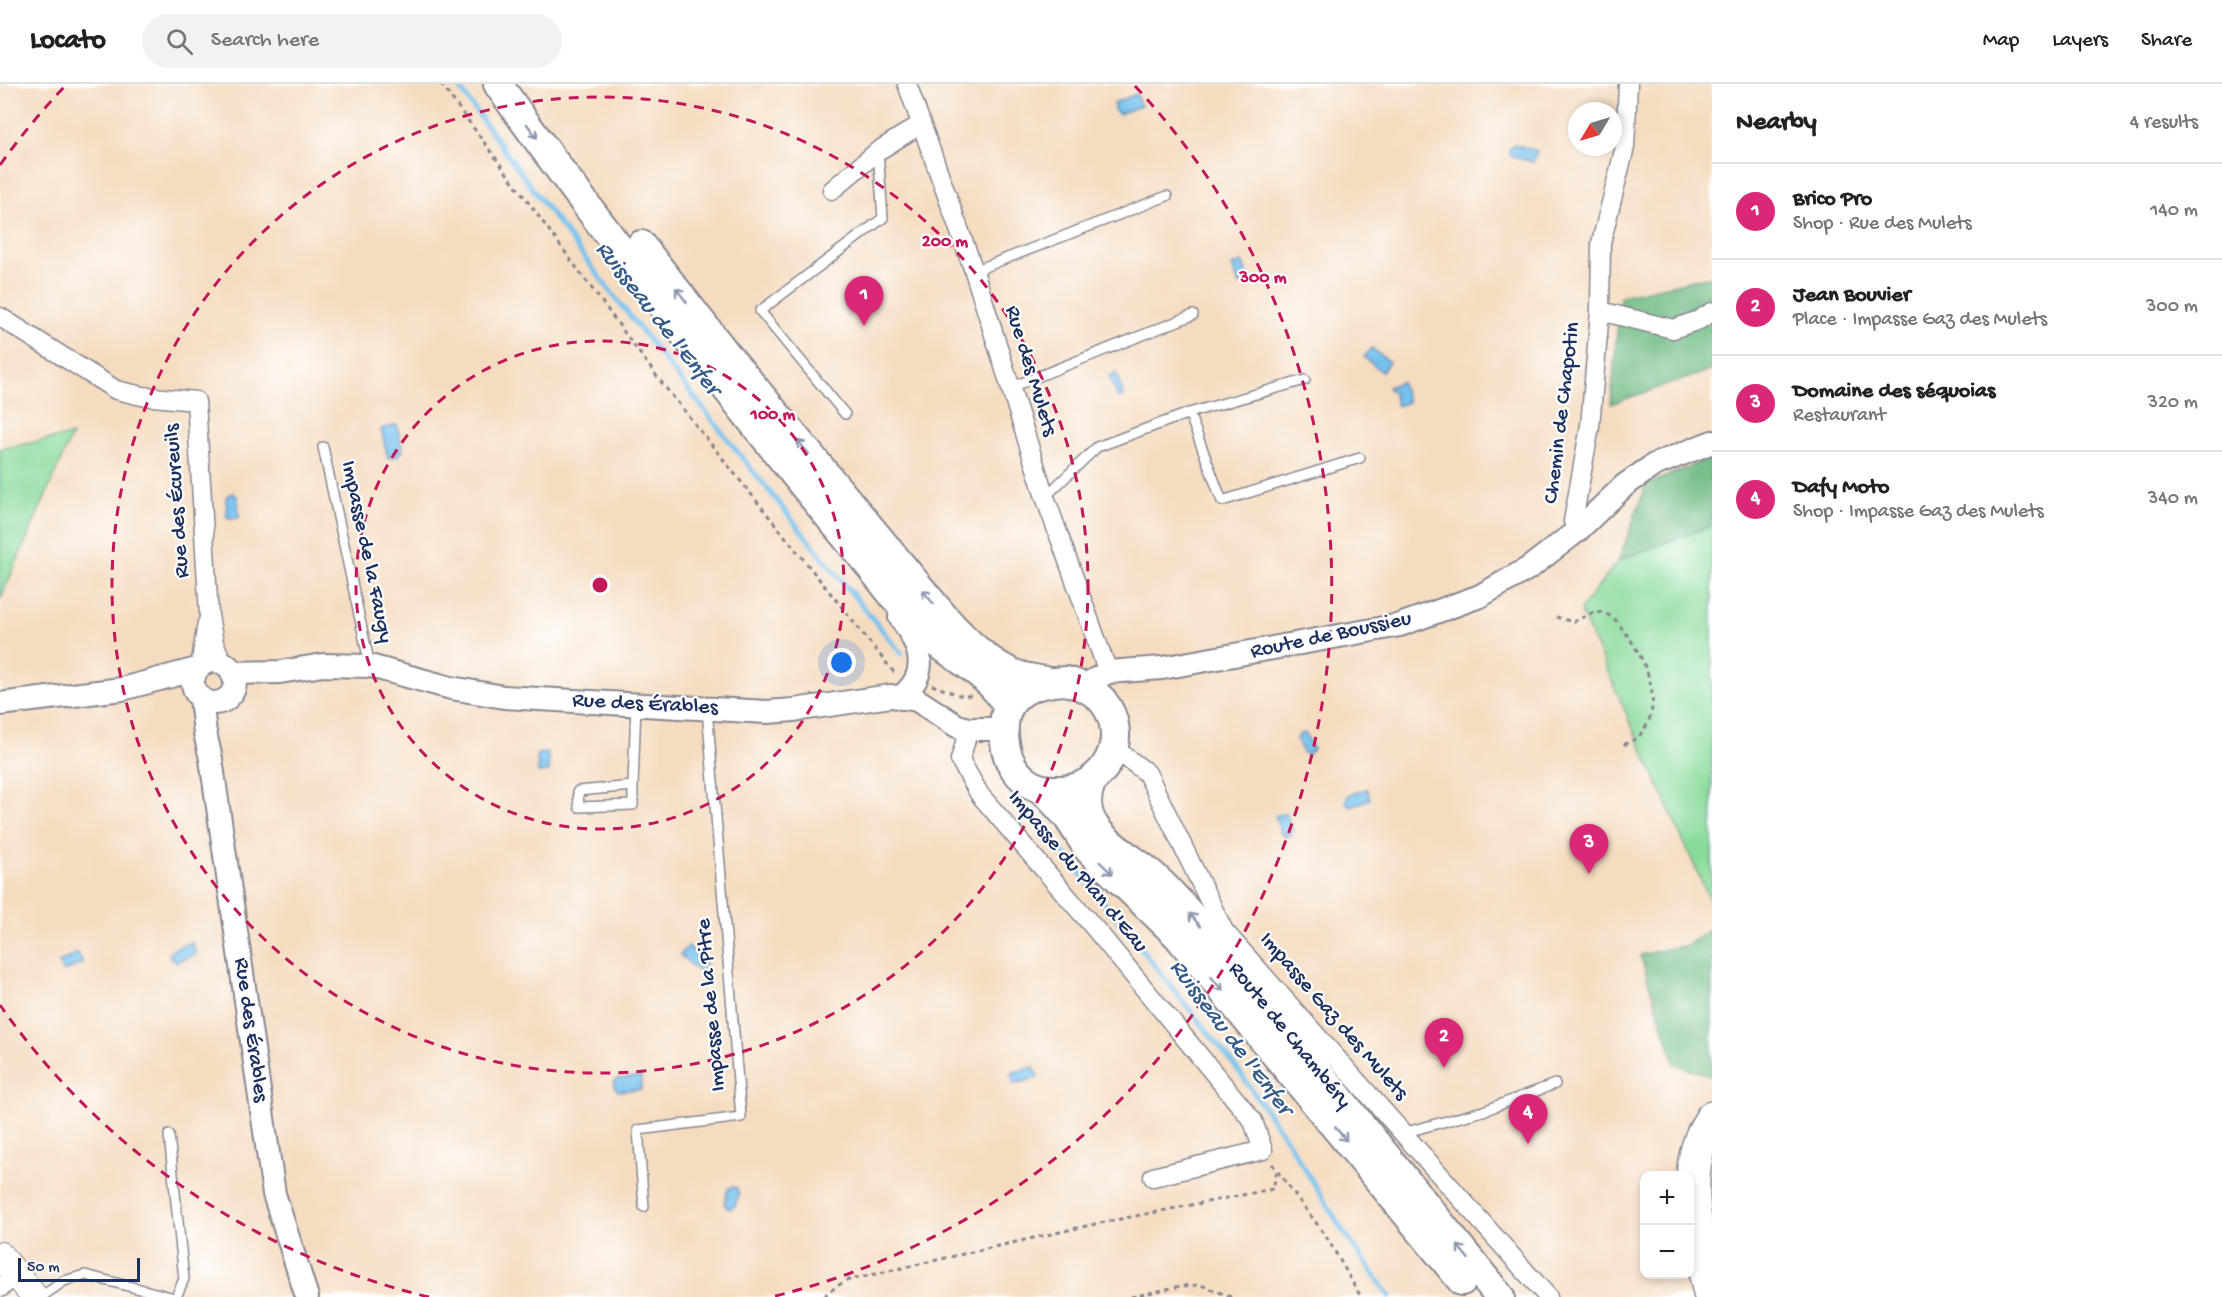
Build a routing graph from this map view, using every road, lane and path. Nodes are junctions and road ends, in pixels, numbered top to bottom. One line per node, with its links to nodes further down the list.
1 (441, 84): 30 (path)
2 (498, 84): 24 (main road, one-way to 24)
3 (521, 84): 31 (main road, one-way to 3)
4 (908, 84): 6 (street, Rue des Mulets)
5 (1629, 84): 11 (street)
6 (921, 124): 7 (street); 10 (street, Rue des Mulets)
7 (878, 151): 8 (street); 18 (lane)
8 (832, 190)
9 (1167, 196): 10 (lane)
10 (974, 271): 16 (street, Rue des Mulets)
11 (1600, 311): 12 (street, Chemin de Chapotin); 23 (street, Chemin de Chapotin)
12 (1712, 312)
13 (1193, 315): 16 (lane)
14 (0, 317): 25 (street, Rue des Écureuils)
15 (1305, 380): 17 (lane)
16 (1009, 388): 22 (street, Rue des Mulets)
17 (1189, 413): 21 (lane); 22 (lane)
18 (844, 414)
19 (1712, 442): 23 (street, Route de Boussieu)
20 (323, 447): 27 (lane, Impasse de la Faugy)
21 (1360, 458)
22 (1045, 497): 29 (street, Rue des Mulets)
23 (1577, 531): 29 (street, Route de Boussieu)
24 (845, 536): 30 (street); 38 (main road)
25 (209, 616): 28 (street, Rue des Écureuils); 32 (street, Rue des Écureuils)
26 (1556, 617): 41 (path)
27 (370, 666): 32 (street, Rue des Érables); 37 (street, Rue des Érables)
28 (198, 668): 32 (street); 34 (street)
29 (1108, 672): 33 (street, Route de Boussieu)
30 (916, 680): 35 (street); 38 (path)
31 (1048, 682): 33 (main road); 38 (main road)
32 (218, 686): 34 (street); 62 (street, Rue des Érables)
33 (1083, 686): 42 (main road)
34 (122, 689): 36 (street)
35 (901, 698): 39 (street, Rue des Érables); 40 (street, Rue des Érables)
36 (0, 704)
37 (636, 704): 39 (street, Rue des Érables); 44 (lane)
38 (1003, 708): 40 (street, Rue des Érables); 45 (main road)
39 (707, 709): 54 (lane, Impasse de la Pitre)
40 (969, 729): 50 (street, Impasse du Plan d'Eau)
41 (1620, 747)
42 (1115, 749): 43 (main road); 48 (street, Impasse Gaz des Mulets)
43 (1092, 781): 45 (main road); 68 (main road, Route de Chambéry, one-way to 43)
44 (633, 786): 44 (lane)
45 (1043, 790): 67 (main road, Route de Chambéry, one-way to 67)
46 (1555, 1084): 48 (lane)
47 (1712, 1118): 70 (highway)
48 (1403, 1132): 69 (street, Impasse Gaz des Mulets)
49 (169, 1135): 61 (lane)
50 (1263, 1150): 52 (path); 53 (street)
51 (1712, 1153): 55 (highway)
52 (1277, 1170): 63 (path); 66 (path)
53 (1153, 1177)
54 (644, 1208)
55 (1712, 1223)
56 (0, 1255): 57 (main road)
57 (8, 1282): 58 (main road)
58 (35, 1297)
59 (41, 1297): 60 (lane)
60 (171, 1297)
61 (176, 1297)
62 (307, 1297)
63 (825, 1297)
64 (1131, 1297): 65 (path)
65 (1231, 1297)
66 (1361, 1297)
67 (1475, 1297)
68 (1500, 1297)
69 (1548, 1297)
70 (1711, 1297)

